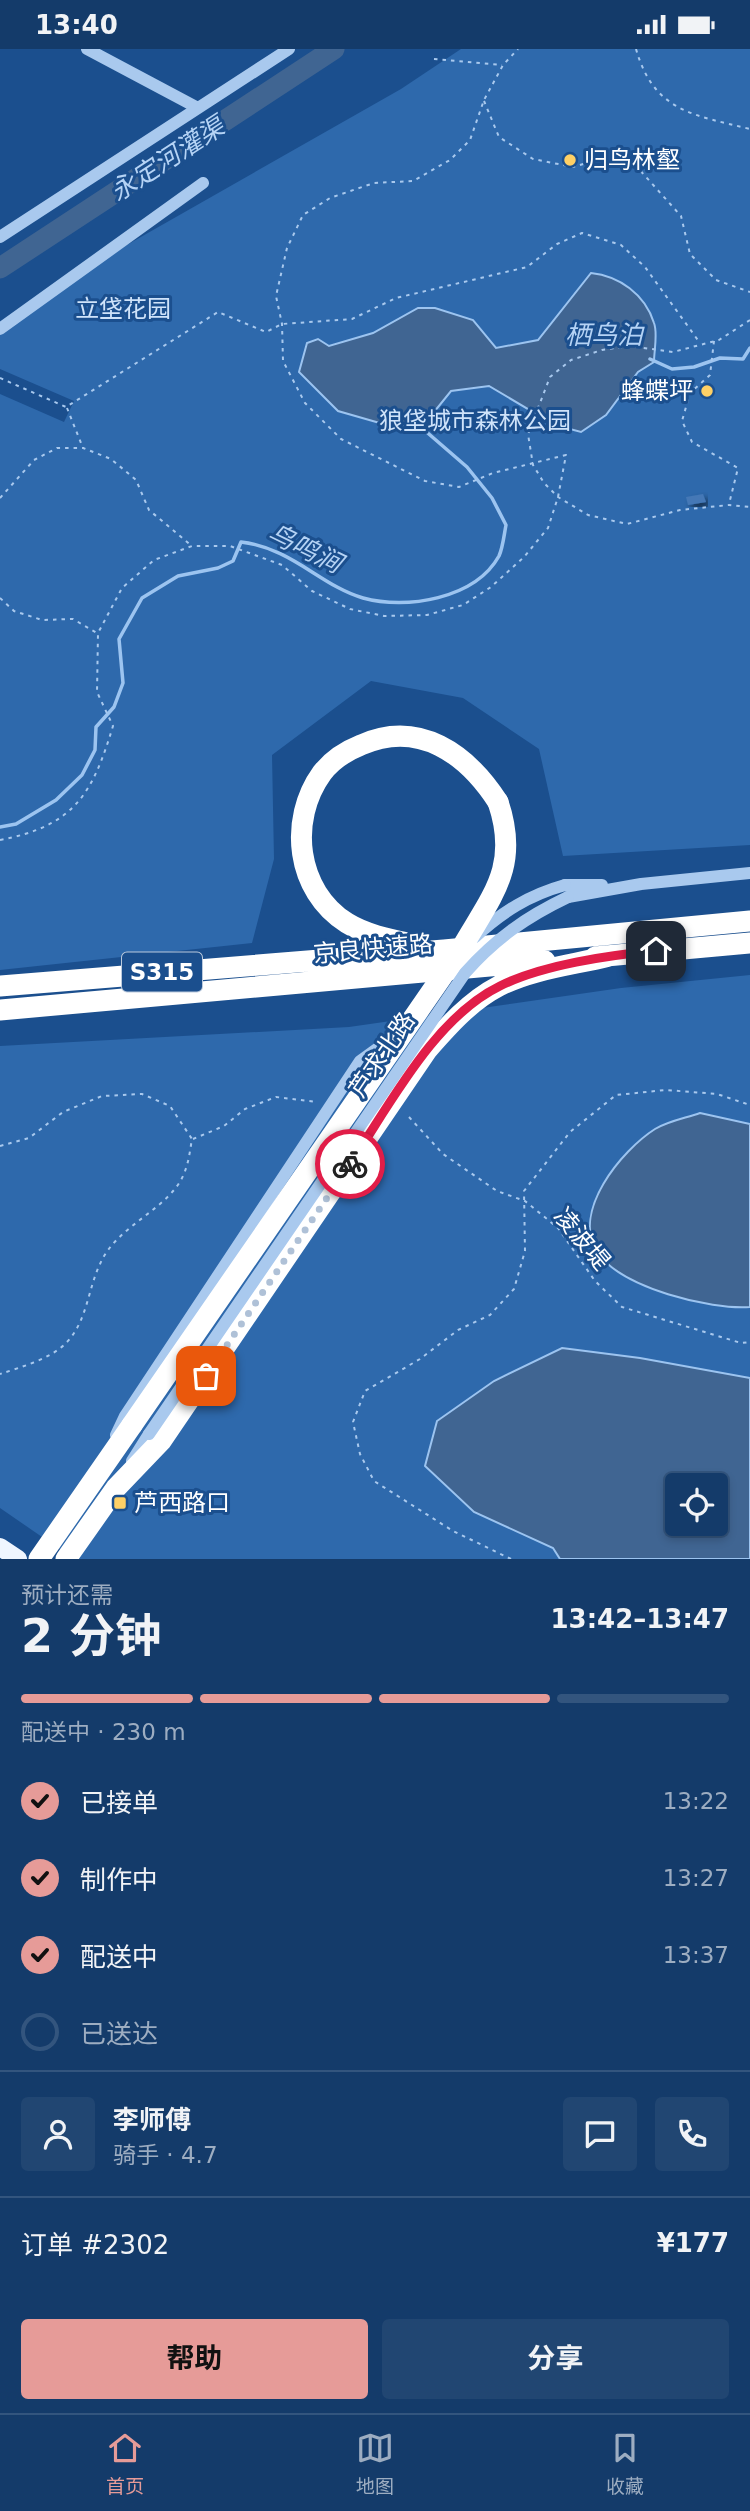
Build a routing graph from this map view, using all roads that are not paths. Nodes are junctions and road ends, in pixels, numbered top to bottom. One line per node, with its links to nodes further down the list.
1 (87, 49): 3 (street)
2 (289, 49): 3 (street)
3 (198, 108): 5 (street)
4 (203, 183): 6 (street)
5 (0, 237)
6 (0, 329)
7 (750, 873): 8 (street, 芦求北路)
8 (566, 891): 11 (street, 芦求北路, bridge); 17 (street, 芦求北路, bridge)
9 (750, 921): 11 (highway, 京良快速路)
10 (750, 943): 12 (highway, 京良快速路)
11 (453, 950): 11 (highway, bridge); 13 (highway, 京良快速路); 17 (highway, bridge)
12 (609, 956): 13 (highway, 京良快速路); 16 (highway)
13 (323, 969): 14 (highway, 京良快速路 / S315); 15 (highway, 京良快速路 / S315)
14 (0, 986)
15 (0, 1010)
16 (398, 1093): 18 (street); 19 (highway)
17 (140, 1429): 18 (highway); 19 (street, 芦求北路)
18 (97, 1476): 22 (highway)
19 (116, 1488): 23 (highway)
20 (0, 1547): 21 (main road)
21 (18, 1559)
22 (39, 1559)
23 (66, 1559)

